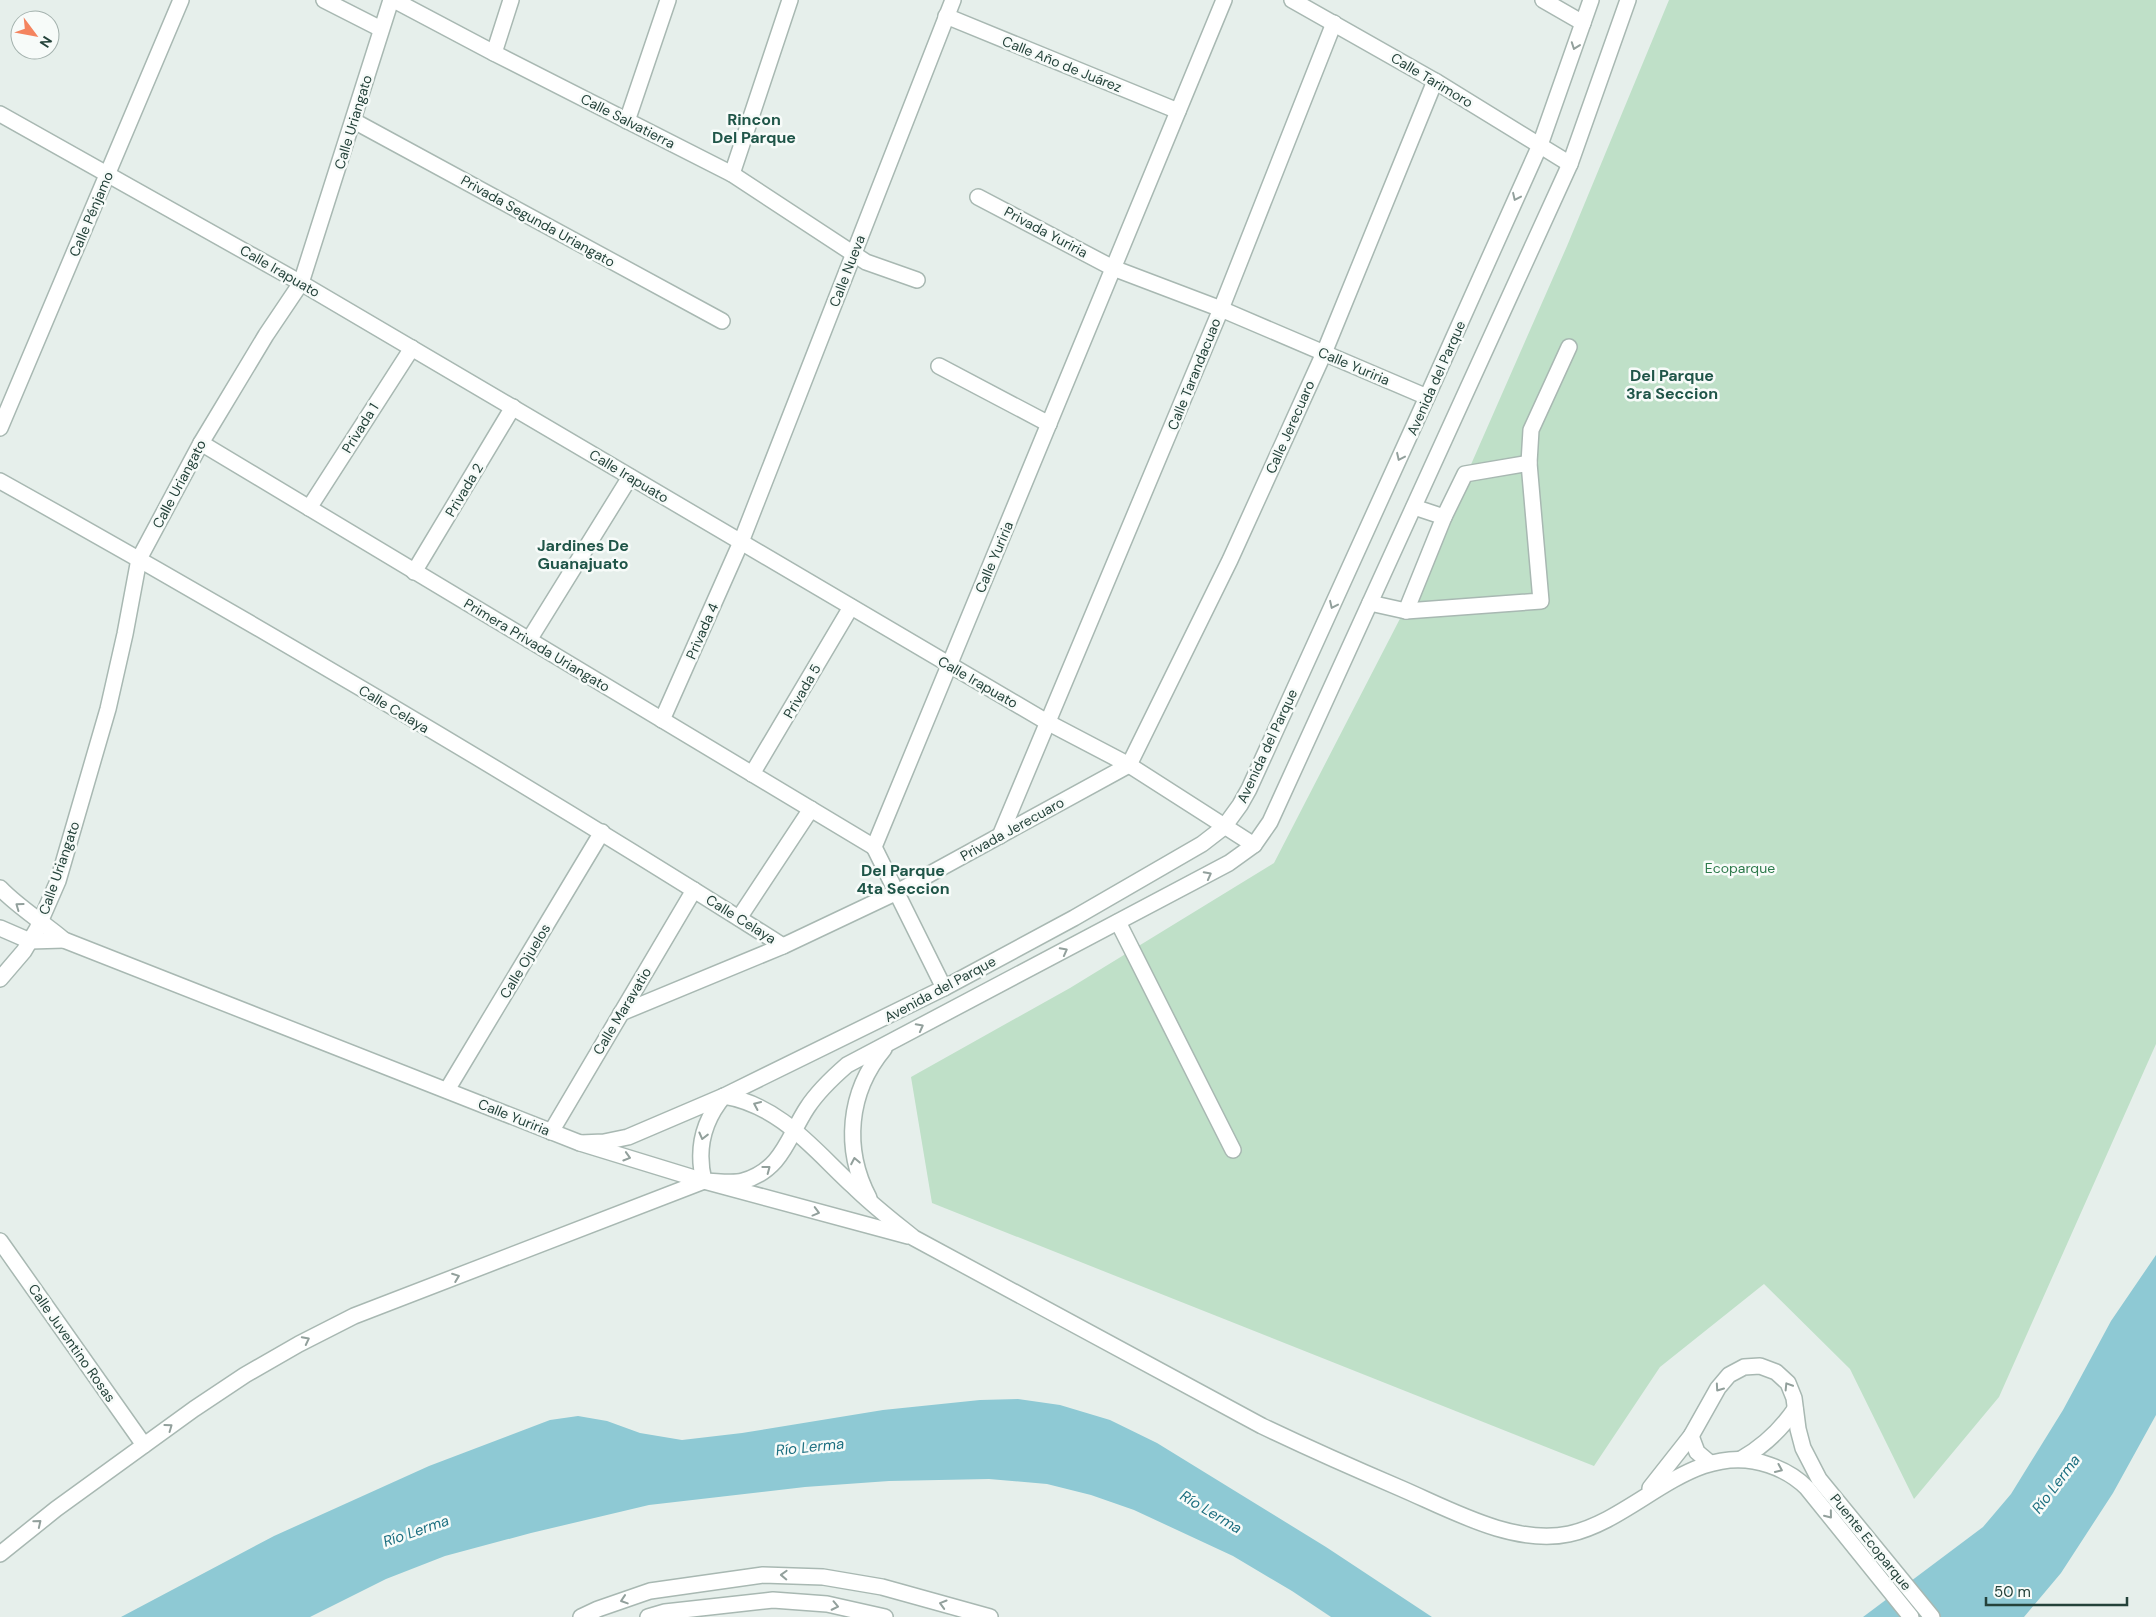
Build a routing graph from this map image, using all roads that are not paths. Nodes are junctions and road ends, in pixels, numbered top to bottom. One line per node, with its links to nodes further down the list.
1 (182, 0): 25 (street, Calle Pénjamo)
2 (324, 0): 16 (street)
3 (392, 0): 16 (street, Calle Uriangato); 17 (street, Calle Salvatierra)
4 (511, 0): 17 (street)
5 (668, 0): 22 (street)
6 (790, 0): 26 (street)
7 (953, 0): 13 (street, Calle Nueva)
8 (1224, 0): 19 (street, Calle Yuriria)
9 (1292, 0): 14 (street, Calle Tarimoro)
10 (1543, 0): 15 (street)
11 (1591, 0): 15 (street, Avenida del Parque)
12 (1628, 0): 24 (street, Avenida del Parque)
13 (946, 16): 19 (street, Calle Año de Juárez); 28 (street, Calle Nueva)
14 (1334, 23): 18 (street, Calle Tarimoro); 32 (street, Calle Tarandacuao)
15 (1583, 23): 23 (street, Avenida del Parque, one-way to 23)
16 (381, 30): 21 (street, Calle Uriangato)
17 (494, 53): 22 (street, Calle Salvatierra)
18 (1435, 81): 23 (street, Calle Tarimoro); 36 (street, Calle Jerecuaro)
19 (1178, 111): 29 (street, Calle Yuriria)
20 (0, 114): 25 (street, Calle Irapuato)
21 (354, 121): 31 (street, Calle Uriangato); 33 (street, Privada Segunda Uriangato)
22 (627, 121): 26 (street, Calle Salvatierra)
23 (1540, 145): 24 (street, Calle Tarimoro); 38 (street, Avenida del Parque, one-way to 38)
24 (1570, 164): 47 (street, Avenida del Parque)
25 (108, 173): 31 (street, Calle Irapuato); 41 (street, Calle Pénjamo)
26 (732, 174): 28 (street, Calle Salvatierra)
27 (978, 197): 29 (street, Privada Yuriria)
28 (853, 254): 30 (street, Calle Salvatierra); 49 (street, Calle Nueva)
29 (1114, 268): 32 (street, Calle Yuriria); 40 (street, Calle Yuriria)
30 (917, 280)
31 (301, 283): 35 (street, Calle Irapuato); 42 (street, Calle Uriangato)
32 (1221, 309): 36 (street, Calle Yuriria); 58 (street, Calle Tarandacuao)
33 (722, 321)
34 (1569, 347): 43 (street)
35 (412, 348): 39 (street, Calle Irapuato); 46 (street, Privada 1)
36 (1324, 353): 38 (street, Calle Yuriria); 59 (street, Calle Jerecuaro)
37 (939, 366): 40 (street)
38 (1428, 397): 62 (street, Avenida del Parque, one-way to 62)
39 (513, 408): 44 (street, Calle Irapuato); 51 (street, Privada 2)
40 (1049, 424): 56 (street, Calle Yuriria)
41 (0, 428)
42 (201, 443): 46 (street, Primera Privada Uriangato); 50 (street, Calle Uriangato)
43 (1529, 463): 48 (street); 54 (street)
44 (630, 477): 49 (street, Calle Irapuato); 55 (street)
45 (0, 481): 50 (street, Calle Celaya)
46 (309, 508): 51 (street, Primera Privada Uriangato)
47 (1414, 508): 48 (street); 52 (street, Avenida del Parque)
48 (1444, 517): 54 (street)
49 (741, 542): 53 (street, Calle Irapuato); 57 (street, Privada 4)
50 (139, 558): 63 (street, Calle Celaya); 71 (street, Calle Uriangato)
51 (414, 572): 55 (street, Primera Privada Uriangato)
52 (1370, 603): 54 (street); 65 (street, Avenida del Parque)
53 (851, 607): 56 (street, Calle Irapuato); 60 (street, Privada 5)
54 (1406, 611)
55 (529, 640): 57 (street, Primera Privada Uriangato)
56 (949, 665): 58 (street, Calle Irapuato); 66 (street, Calle Yuriria)
57 (662, 720): 60 (street, Primera Privada Uriangato)
58 (1047, 722): 59 (street, Calle Irapuato); 64 (street, Calle Tarandacuao)
59 (1129, 765): 62 (street, Calle Irapuato); 64 (street, Privada Jerecuaro)
60 (752, 774): 61 (street, Primera Privada Uriangato)
61 (811, 809): 66 (street, Primera Privada Uriangato); 70 (street)
62 (1224, 827): 65 (street, Calle Irapuato); 78 (street, Avenida del Parque)
63 (602, 832): 68 (street, Calle Celaya); 81 (street, Calle Ojuelos)
64 (1000, 836): 69 (street, Privada Jerecuaro)
65 (1254, 845): 72 (street, Avenida del Parque, one-way to 65)
66 (874, 847): 69 (street)
67 (0, 888): 71 (street, one-way to 67)
68 (694, 890): 70 (street, Calle Celaya); 79 (street, Calle Maravatio)
69 (897, 892): 76 (street, Privada Jerecuaro); 78 (street)
70 (740, 918): 76 (street, Calle Celaya)
71 (41, 921): 74 (street); 75 (street, Calle Uriangato)
72 (1118, 922): 80 (street, Avenida del Parque, one-way to 72); 86 (street)
73 (0, 928): 75 (street)
74 (64, 940): 75 (street); 81 (street, Calle Yuriria)
75 (30, 941): 77 (street, Calle Uriangato)
76 (784, 946): 79 (street, Privada Jerecuaro)
77 (0, 979)
78 (944, 988): 82 (street, Avenida del Parque)
79 (621, 1013): 84 (street, Calle Maravatio)
80 (889, 1044): 83 (street, Avenida del Parque); 88 (street, one-way to 80)
81 (448, 1090): 84 (street, Calle Yuriria)
82 (724, 1096): 83 (street, one-way to 82); 85 (street, Avenida del Parque); 87 (street, one-way to 87)
83 (794, 1131): 87 (street, Avenida del Parque, one-way to 83); 88 (street)
84 (551, 1132): 85 (street, Calle Yuriria)
85 (580, 1143): 87 (street, Calle Yuriria, one-way to 87)
86 (1234, 1150)
87 (704, 1181): 89 (street, one-way to 89); 93 (street, one-way to 87)
88 (873, 1206): 89 (street)
89 (914, 1238): 96 (street)
90 (0, 1241): 93 (street, Calle Juventino Rosas)
91 (1795, 1409): 92 (street, one-way to 92); 94 (street); 105 (street, Puente Ecoparque)
92 (1691, 1436): 95 (street); 96 (street)
93 (144, 1445): 97 (street, one-way to 93)
94 (1741, 1459): 95 (street); 104 (street, Puente Ecoparque, one-way to 104)
95 (1710, 1463): 96 (street)
96 (1637, 1502)
97 (0, 1554)
98 (698, 1585): 99 (street); 100 (street, one-way to 100); 103 (street, one-way to 98)
99 (718, 1612): 101 (street); 102 (street, one-way to 102)
100 (581, 1617)
101 (648, 1617)
102 (885, 1617)
103 (990, 1617)
104 (1911, 1617)
105 (1932, 1617)

